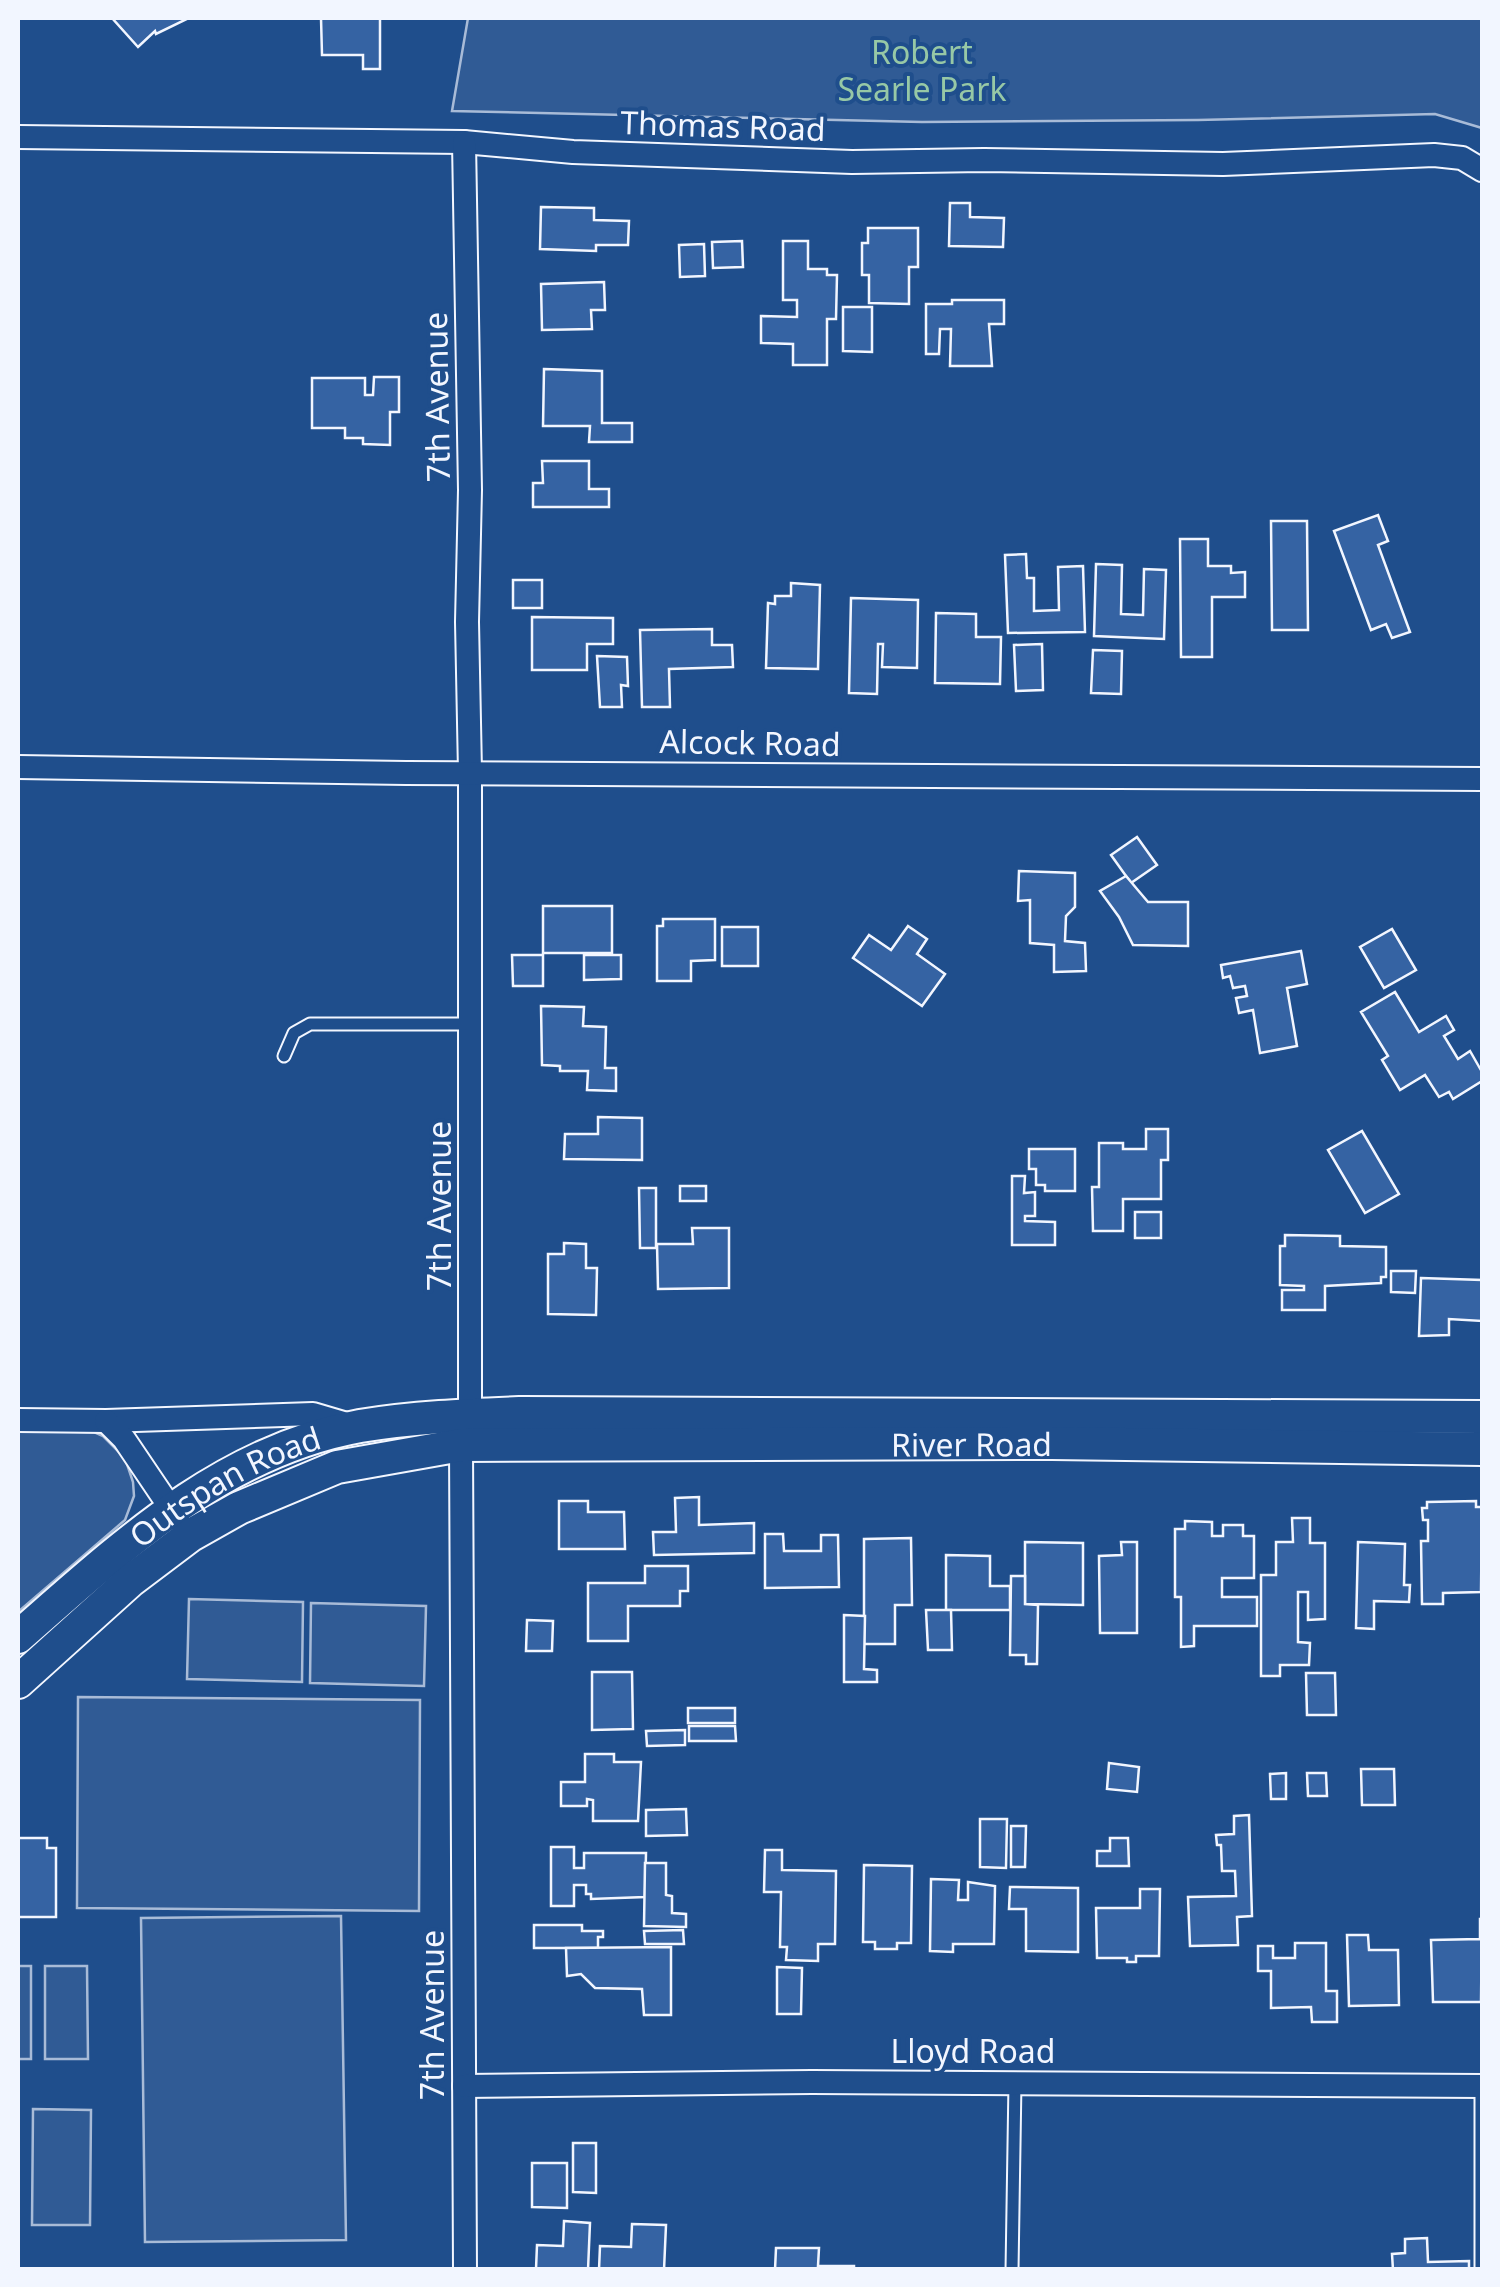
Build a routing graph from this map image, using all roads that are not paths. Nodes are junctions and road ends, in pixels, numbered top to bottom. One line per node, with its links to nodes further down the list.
1 (18, 137): 2 (street, Thomas Road)
2 (464, 142): 3 (street, Thomas Road); 5 (street, 7th Avenue)
3 (1482, 170)
4 (18, 767): 5 (street, Alcock Road)
5 (470, 772): 6 (street, Alcock Road); 7 (street, 7th Avenue)
6 (1482, 780)
7 (469, 1024): 8 (lane); 13 (street, 7th Avenue)
8 (284, 1056)
9 (1482, 1417): 14 (main road, River Road)
10 (18, 1420): 11 (street)
11 (106, 1421): 12 (street); 16 (street)
12 (358, 1427): 13 (main road, Outspan Road); 16 (main road, Outspan Road)
13 (465, 1430): 14 (main road, River Road); 17 (main road, Outspan Road); 21 (street, 7th Avenue)
14 (1258, 1431): 15 (main road, River Road)
15 (1482, 1448)
16 (170, 1509): 17 (street); 18 (main road, Outspan Road)
17 (191, 1536): 19 (main road, Outspan Road)
18 (18, 1636)
19 (18, 1682)
20 (1016, 2082): 21 (street, Lloyd Road); 22 (street, Lloyd Road); 24 (lane)
21 (464, 2086): 23 (street, 7th Avenue)
22 (1482, 2086): 25 (lane)
23 (465, 2270)
24 (1012, 2270)
25 (1481, 2270)

